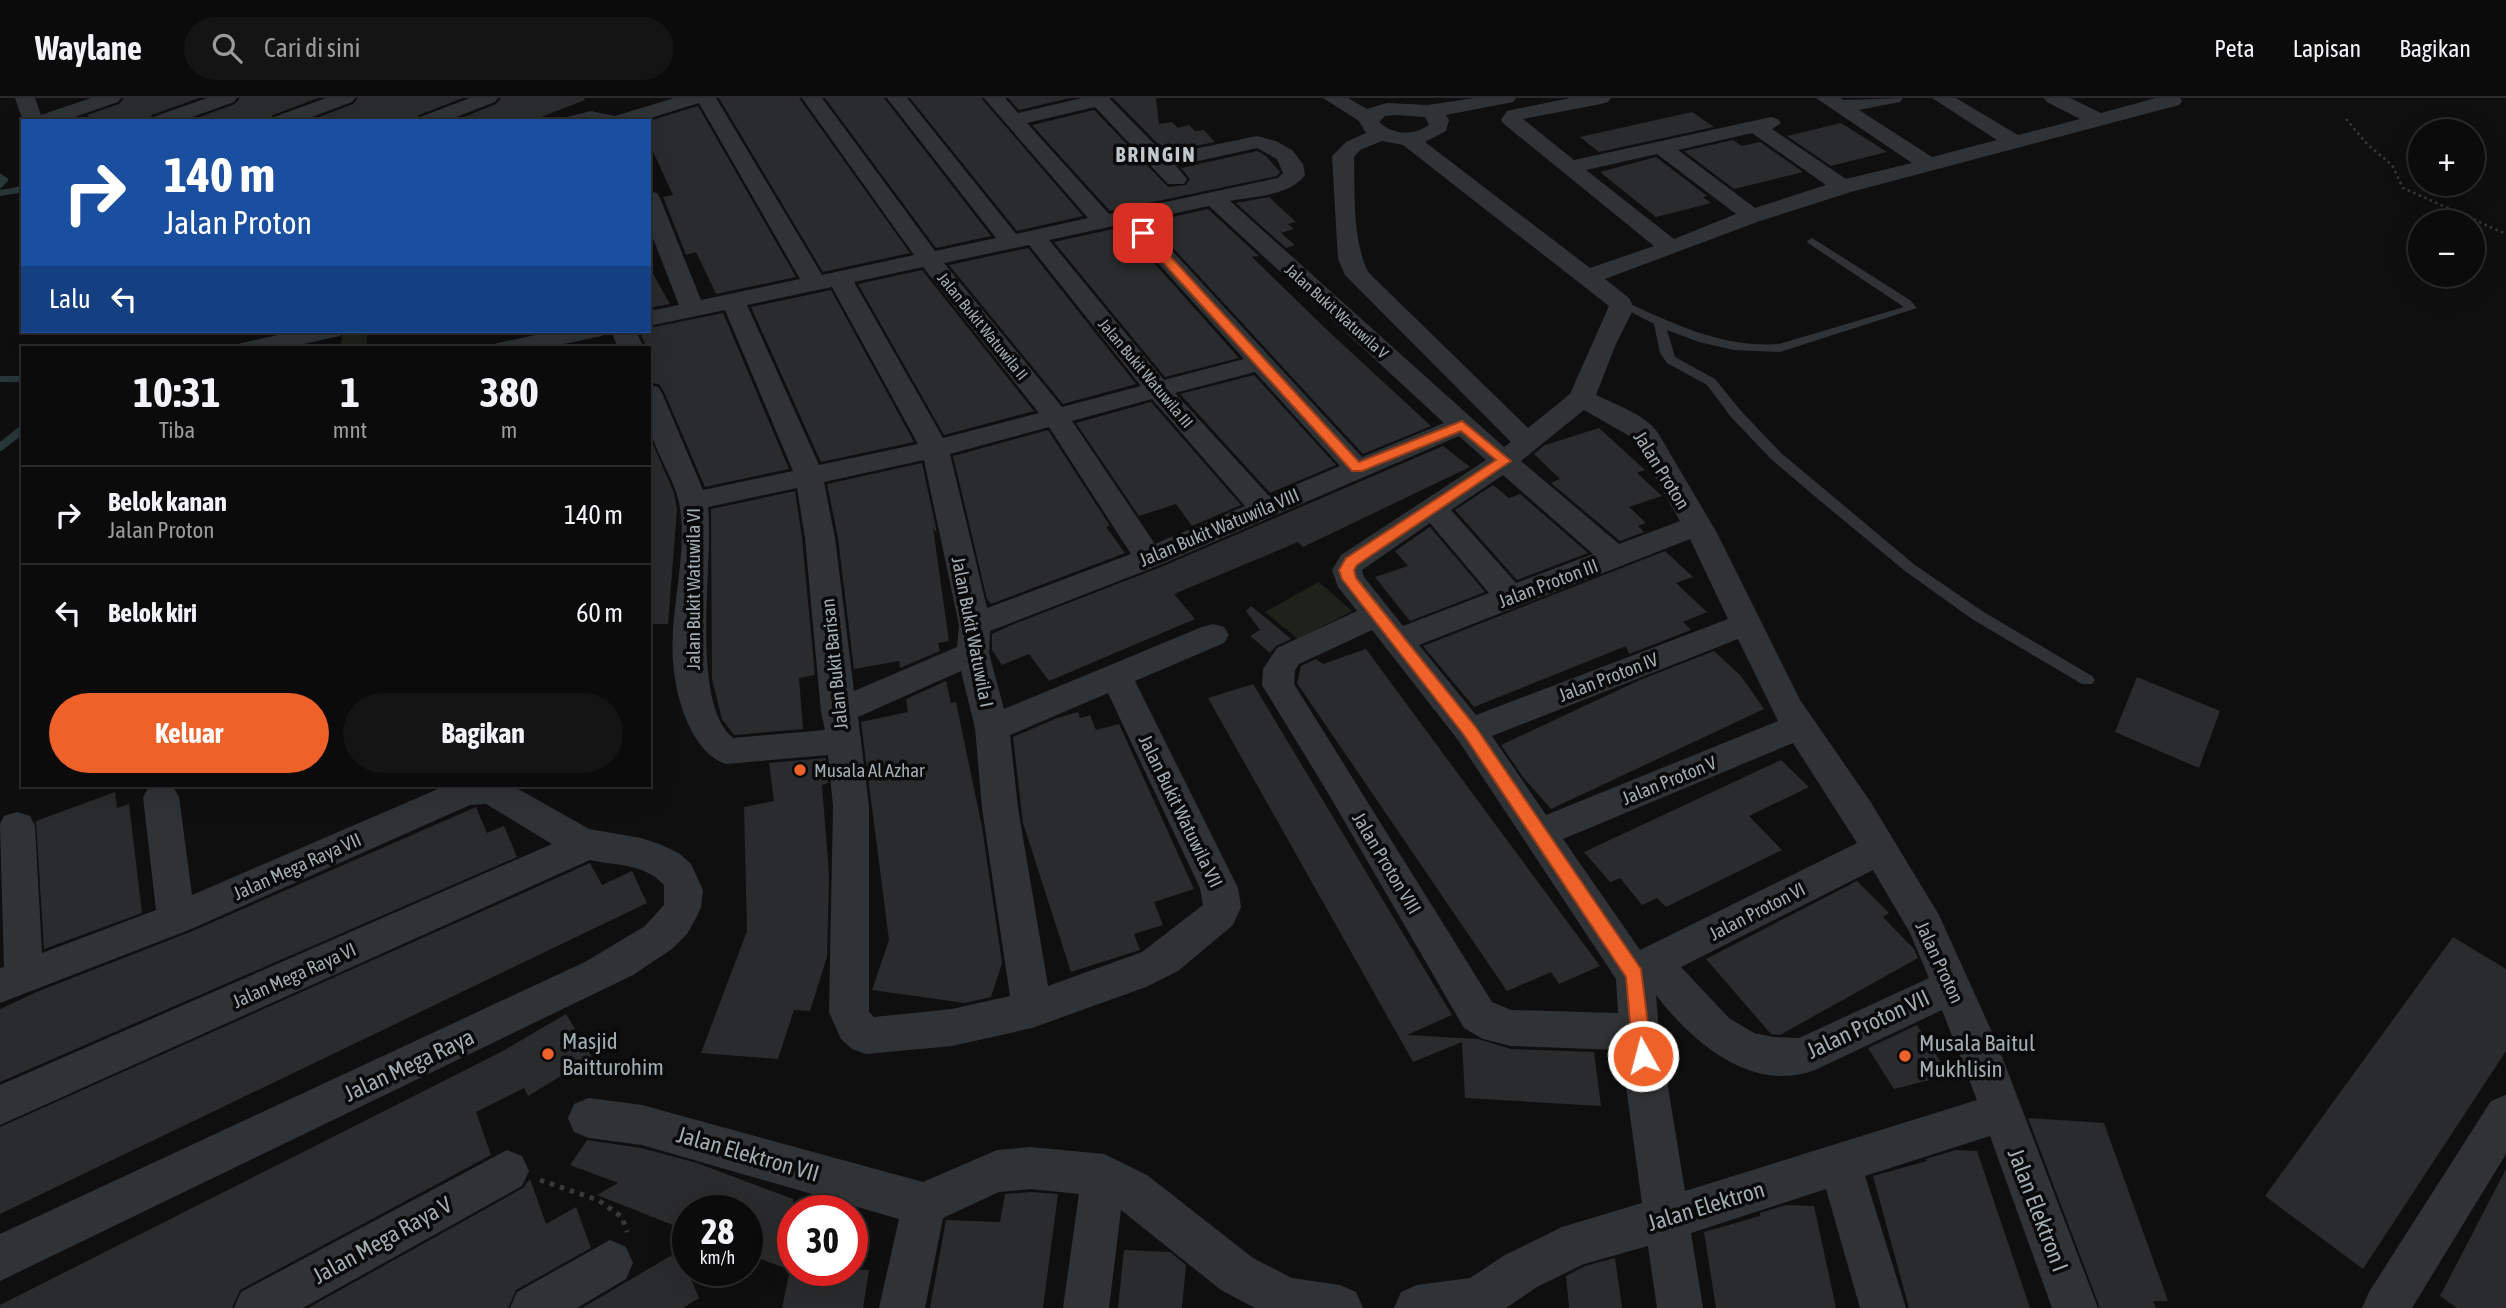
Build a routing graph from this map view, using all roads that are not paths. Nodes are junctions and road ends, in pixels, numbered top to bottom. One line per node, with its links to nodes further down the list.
1 (24, 98): 23 (street)
2 (111, 98): 24 (street)
3 (228, 98): 25 (street)
4 (345, 98): 26 (street)
5 (488, 98): 27 (street)
6 (695, 98): 29 (street)
7 (706, 98): 50 (street, Jalan Bukit Watuwila I)
8 (812, 98): 48 (street, Jalan Bukit Watuwila II)
9 (897, 98): 45 (street, Jalan Bukit Watuwila III)
10 (994, 98): 30 (street)
11 (1333, 98): 31 (street)
12 (1362, 98): 31 (street)
13 (1506, 98): 21 (street)
14 (1601, 98): 38 (street)
15 (1893, 98): 20 (street)
16 (1942, 98): 34 (street)
17 (2054, 98): 32 (street)
18 (1099, 99): 30 (street); 36 (street, Jalan Bukit Watuwila V)
19 (2175, 99): 32 (street)
20 (1834, 103): 37 (street)
21 (1431, 112): 31 (street); 33 (street)
22 (574, 115): 28 (street)
23 (32, 119)
24 (48, 119)
25 (166, 119)
26 (287, 119)
27 (432, 119)
28 (605, 119)
29 (626, 119)
30 (1013, 120): 44 (street)
31 (1377, 120): 33 (street); 67 (street)
32 (2100, 121): 34 (street)
33 (1408, 139): 49 (street)
34 (2016, 143): 37 (street)
35 (1661, 147): 38 (street); 39 (street); 43 (street)
36 (1160, 163): 40 (street, Jalan Bukit Watuwila V); 40 (street)
37 (1930, 165): 39 (street)
38 (1569, 167): 47 (street)
39 (1843, 187): 43 (street)
40 (1205, 199): 42 (street); 65 (street, Jalan Bukit Watuwila V)
41 (651, 203): 53 (street)
42 (1126, 215): 44 (street); 60 (street)
43 (1752, 216): 47 (street)
44 (1102, 220): 45 (street)
45 (1021, 238): 48 (street); 61 (street, Jalan Bukit Watuwila III)
46 (1812, 241): 55 (lane)
47 (1671, 248): 49 (street)
48 (928, 258): 50 (street); 64 (street, Jalan Bukit Watuwila II)
49 (1589, 276): 52 (street)
50 (827, 280): 51 (street); 66 (street, Jalan Bukit Watuwila I)
51 (733, 301): 53 (street); 69 (street, Jalan Bukit Barisan)
52 (1620, 303): 55 (lane); 63 (street)
53 (694, 310): 54 (street)
54 (651, 319)
55 (1660, 322): 82 (lane)
56 (322, 333): 58 (street)
57 (583, 333): 59 (street)
58 (260, 346)
59 (520, 346)
60 (1261, 362): 61 (street); 68 (street)
61 (1159, 391): 64 (street); 71 (street, Jalan Bukit Watuwila III)
62 (651, 398): 70 (street, Jalan Bukit Watuwila VI)
63 (1582, 398): 67 (street); 73 (street, Jalan Proton)
64 (1055, 416): 66 (street); 75 (street, Jalan Bukit Watuwila II)
65 (1462, 425): 67 (street, Jalan Bukit Watuwila V); 68 (street, Jalan Bukit Watuwila VIII)
66 (935, 449): 69 (street); 80 (street, Jalan Bukit Watuwila I)
67 (1516, 451): 72 (street); 74 (street)
68 (1357, 468): 71 (street, Jalan Bukit Watuwila VIII)
69 (809, 475): 70 (street); 83 (street, Jalan Bukit Barisan)
70 (693, 501): 83 (street, Jalan Bukit Watuwila VI)
71 (1264, 508): 75 (street, Jalan Bukit Watuwila VIII)
72 (1434, 509): 76 (street); 78 (street)
73 (1696, 525): 74 (street, Jalan Proton III); 77 (street, Jalan Proton)
74 (1615, 557): 76 (street, Jalan Proton III)
75 (1149, 558): 80 (street, Jalan Bukit Watuwila VIII)
76 (1510, 597): 78 (street, Jalan Proton III)
77 (1746, 624): 84 (street, Jalan Proton); 86 (street, Jalan Proton IV)
78 (1388, 627): 86 (street); 97 (street, Jalan Proton VIII)
79 (1213, 635): 81 (street)
80 (974, 639): 83 (street, Jalan Bukit Watuwila VIII); 85 (street, Jalan Bukit Watuwila I)
81 (1116, 676): 85 (street); 96 (street, Jalan Bukit Watuwila VII)
82 (2087, 680)
83 (840, 726): 96 (street, Jalan Bukit Barisan)
84 (1800, 726): 89 (street, Jalan Proton V); 91 (street, Jalan Proton)
85 (992, 728): 96 (street, Jalan Bukit Watuwila I)
86 (1470, 731): 89 (street)
87 (161, 797): 92 (street)
88 (17, 826): 94 (street)
89 (1539, 833): 93 (street)
90 (589, 844): 92 (street, Jalan Mega Raya VII); 98 (street, Jalan Mega Raya VI); 107 (street, Jalan Mega Raya)
91 (1880, 849): 93 (street, Jalan Proton VI); 95 (street, Jalan Proton)
92 (176, 919): 94 (street, Jalan Mega Raya VII)
93 (1644, 969): 95 (street, Jalan Proton VII); 97 (street)
94 (12, 981)
95 (1952, 986): 99 (street, Jalan Proton)
96 (1032, 1010)
97 (1639, 1032): 106 (street)
98 (0, 1105)
99 (2001, 1112): 102 (street, Jalan Elektron); 119 (street, Jalan Elektron I)
100 (2506, 1115): 120 (street)
101 (589, 1118): 105 (street, Jalan Elektron VII)
102 (1840, 1164): 106 (street, Jalan Elektron); 118 (street)
103 (507, 1171): 111 (street, Jalan Mega Raya V)
104 (1104, 1175): 105 (street); 109 (street); 114 (street)
105 (924, 1203): 113 (street)
106 (1664, 1208): 110 (street, Jalan Elektron); 117 (street)
107 (0, 1258)
108 (610, 1263): 112 (street)
109 (1285, 1304): 115 (street)
110 (1477, 1304): 116 (street, Jalan Elektron)
111 (257, 1308)
112 (533, 1308)
113 (902, 1308)
114 (1086, 1308)
115 (1340, 1308)
116 (1417, 1308)
117 (1680, 1308)
118 (1883, 1308)
119 (2074, 1308)
120 (2385, 1308)

